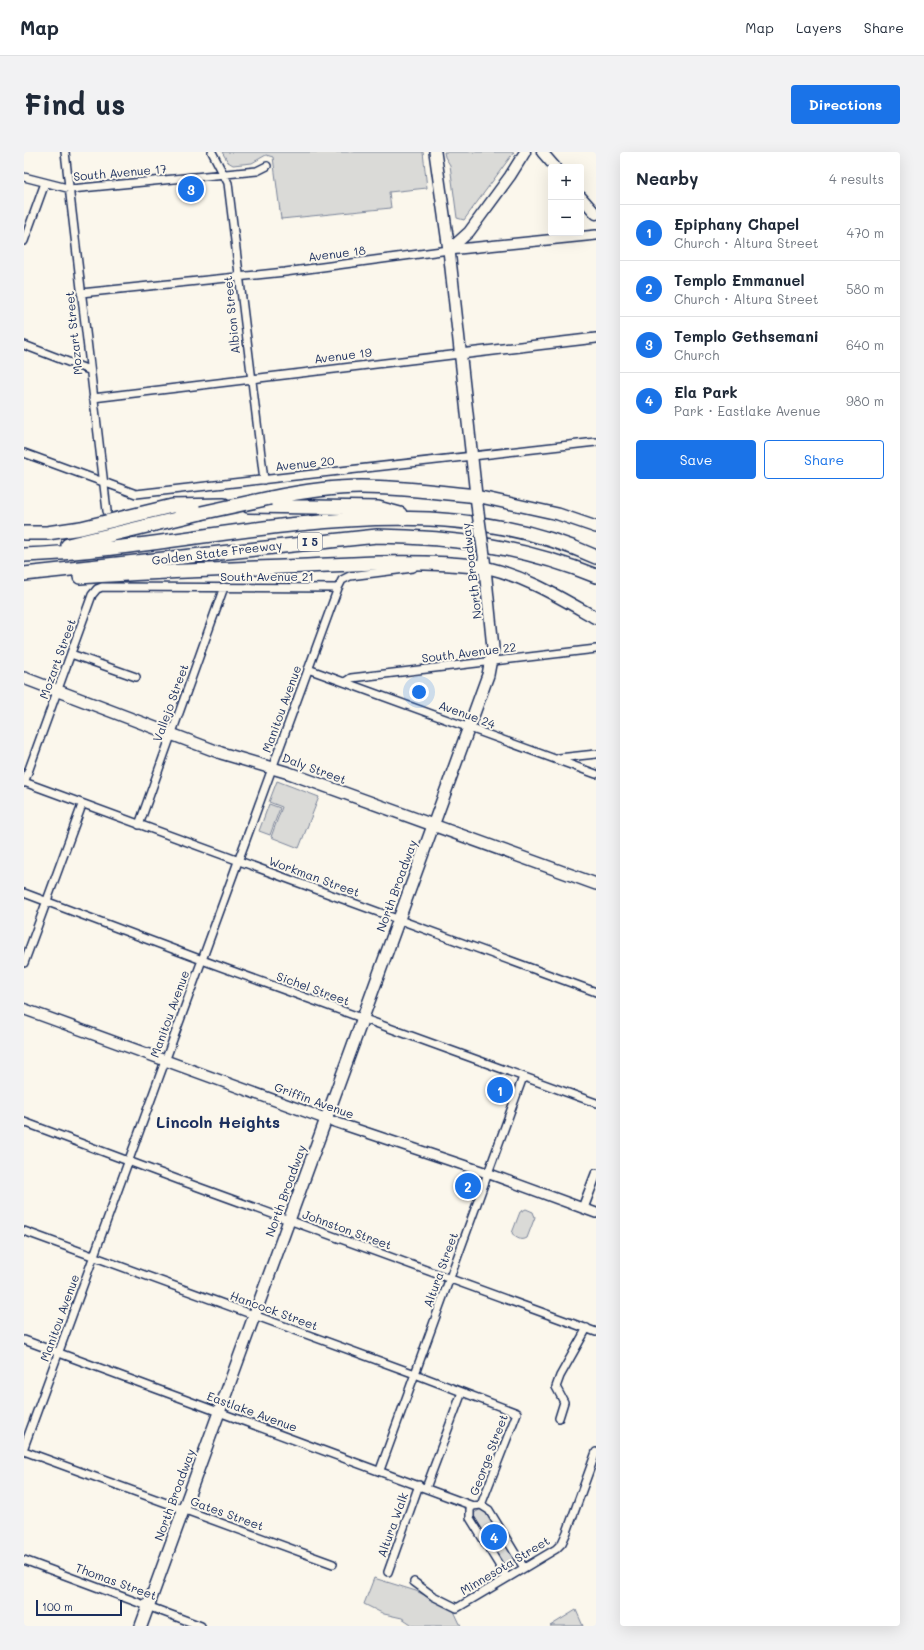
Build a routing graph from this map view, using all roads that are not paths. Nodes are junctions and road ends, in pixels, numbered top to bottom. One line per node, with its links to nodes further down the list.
1 (65, 152): 11 (street, Mozart Street)
2 (212, 152): 8 (street, Albion Street)
3 (525, 152): 16 (main road)
4 (542, 152): 6 (main road)
5 (435, 156): 16 (main road, North Broadway)
6 (552, 164)
7 (267, 166): 8 (street, South Avenue 17)
8 (224, 174): 11 (street, South Avenue 17); 17 (street, Albion Street)
9 (24, 177): 10 (street, South Avenue 17)
10 (45, 182): 11 (street, South Avenue 17); 15 (street)
11 (71, 190): 18 (street, Mozart Street)
12 (584, 200): 13 (main road)
13 (596, 214)
14 (596, 235): 16 (street, Avenue 18)
15 (24, 241)
16 (449, 250): 17 (street, Avenue 18); 21 (main road, North Broadway)
17 (239, 276): 18 (street, Avenue 18); 23 (street, Albion Street)
18 (81, 293): 22 (street, Mozart Street)
19 (596, 338): 21 (street, Avenue 19)
20 (24, 345): 22 (street)
21 (460, 354): 23 (street, Avenue 19); 27 (main road, North Broadway)
22 (89, 370): 24 (street, Mozart Street)
23 (251, 379): 24 (street, Avenue 19); 28 (street, Albion Street)
24 (93, 398): 29 (street, Mozart Street)
25 (596, 442): 27 (street, Avenue 20)
26 (24, 453): 29 (street, Avenue 20)
27 (472, 456): 28 (street, Avenue 20); 30 (main road, North Broadway)
28 (264, 480): 29 (street, Avenue 20)
29 (104, 482): 31 (street, Mozart Street)
30 (476, 496): 33 (main road); 35 (highway, bridge); 37 (main road, North Broadway, bridge)
31 (107, 511)
32 (419, 518): 34 (highway); 35 (highway, Golden State Freeway / I 5); 36 (highway, Golden State Freeway / I 5)
33 (596, 527)
34 (24, 533)
35 (28, 555)
36 (596, 557)
37 (484, 561): 38 (highway); 44 (main road); 47 (main road, North Broadway)
38 (430, 562): 39 (highway); 42 (street)
39 (27, 574): 40 (highway, Golden State Freeway / I 5)
40 (593, 577)
41 (224, 587): 42 (street, South Avenue 21); 43 (street, South Avenue 21); 54 (street, Vallejo Street)
42 (338, 588): 48 (street, Manitou Avenue)
43 (97, 589): 46 (street, Mozart Street)
44 (596, 618)
45 (596, 649): 47 (street, South Avenue 22)
46 (71, 654): 49 (street); 52 (street, Mozart Street)
47 (491, 661): 51 (street, South Avenue 22); 53 (main road, North Broadway)
48 (308, 669): 51 (street, Avenue 24); 57 (street, Manitou Avenue)
49 (136, 677)
50 (24, 678): 52 (main road, Daly Street)
51 (345, 682): 53 (street, Avenue 24)
52 (58, 691): 54 (main road, Daly Street); 59 (street, Mozart Street)
53 (468, 727): 56 (street, Avenue 24); 62 (main road, North Broadway)
54 (172, 735): 57 (main road, Daly Street); 61 (street, Vallejo Street)
55 (596, 754): 56 (street)
56 (557, 759): 58 (street, Avenue 24)
57 (272, 767): 62 (main road, Daly Street); 63 (street, Manitou Avenue)
58 (596, 774)
59 (24, 783): 60 (street, Workman Street)
60 (82, 805): 61 (street, Workman Street); 66 (street)
61 (139, 825): 63 (street, Workman Street)
62 (432, 826): 64 (main road, Daly Street); 67 (main road, North Broadway)
63 (238, 861): 67 (street, Workman Street); 68 (street, Manitou Avenue)
64 (596, 884)
65 (24, 893): 66 (street, Sichel Street)
66 (46, 901): 68 (street, Sichel Street); 69 (street)
67 (398, 920): 70 (street, Workman Street); 72 (main road, North Broadway)
68 (202, 960): 72 (street, Sichel Street); 73 (street, Manitou Avenue)
69 (24, 962)
70 (596, 992)
71 (24, 1009): 73 (main road, Griffin Avenue)
72 (362, 1018): 74 (street, Sichel Street); 76 (main road, North Broadway)
73 (165, 1061): 76 (main road, Griffin Avenue); 78 (street, Manitou Avenue)
74 (523, 1076): 75 (street, Sichel Street); 79 (street, Altura Street)
75 (596, 1102)
76 (326, 1119): 79 (street, Griffin Avenue); 83 (main road, North Broadway)
77 (24, 1122): 78 (street, Johnston Street)
78 (129, 1160): 83 (street, Johnston Street); 85 (street, Manitou Avenue)
79 (488, 1174): 81 (street, Griffin Avenue); 86 (street, Altura Street)
80 (596, 1174): 81 (street)
81 (583, 1208): 82 (street, Griffin Avenue)
82 (596, 1213)
83 (289, 1220): 86 (street, Johnston Street); 87 (main road, North Broadway)
84 (24, 1231): 85 (street, Hancock Street)
85 (94, 1257): 87 (street, Hancock Street); 91 (street, Manitou Avenue)
86 (449, 1279): 88 (street, Johnston Street); 92 (street, Altura Street)
87 (254, 1315): 92 (street, Hancock Street); 94 (main road, North Broadway)
88 (587, 1328): 89 (street, Johnston Street); 96 (street)
89 (596, 1332)
90 (24, 1340): 91 (street, Eastlake Avenue)
91 (59, 1353): 94 (street, Eastlake Avenue); 97 (street, Manitou Avenue)
92 (415, 1374): 93 (street, Hancock Street); 100 (street, Altura Street)
93 (462, 1392): 95 (street, Hancock Street); 103 (street, Altura Walk)
94 (220, 1412): 100 (street, Eastlake Avenue); 106 (main road, North Broadway)
95 (517, 1413): 104 (street, George Street)
96 (559, 1418)
97 (24, 1447)
98 (24, 1451): 106 (street, Gates Street)
99 (596, 1452): 101 (street, Minnesota Street)
100 (380, 1470): 103 (street, Eastlake Avenue)
101 (589, 1472): 102 (street); 109 (street, Minnesota Street)
102 (596, 1475)
103 (423, 1486): 105 (street, Eastlake Avenue); 110 (street, Altura Walk)
104 (481, 1505): 105 (street, Eastlake Avenue); 109 (street)
105 (473, 1506): 111 (street)
106 (184, 1510): 108 (street, Gates Street); 113 (main road, North Broadway)
107 (24, 1560): 113 (street, Thomas Street)
108 (332, 1564)
109 (524, 1568): 111 (street, Minnesota Street)
110 (388, 1572)
111 (507, 1578): 112 (street, Minnesota Street)
112 (414, 1582)
113 (149, 1606): 114 (street, Thomas Street); 115 (main road, North Broadway)
114 (197, 1625)
115 (141, 1626)

